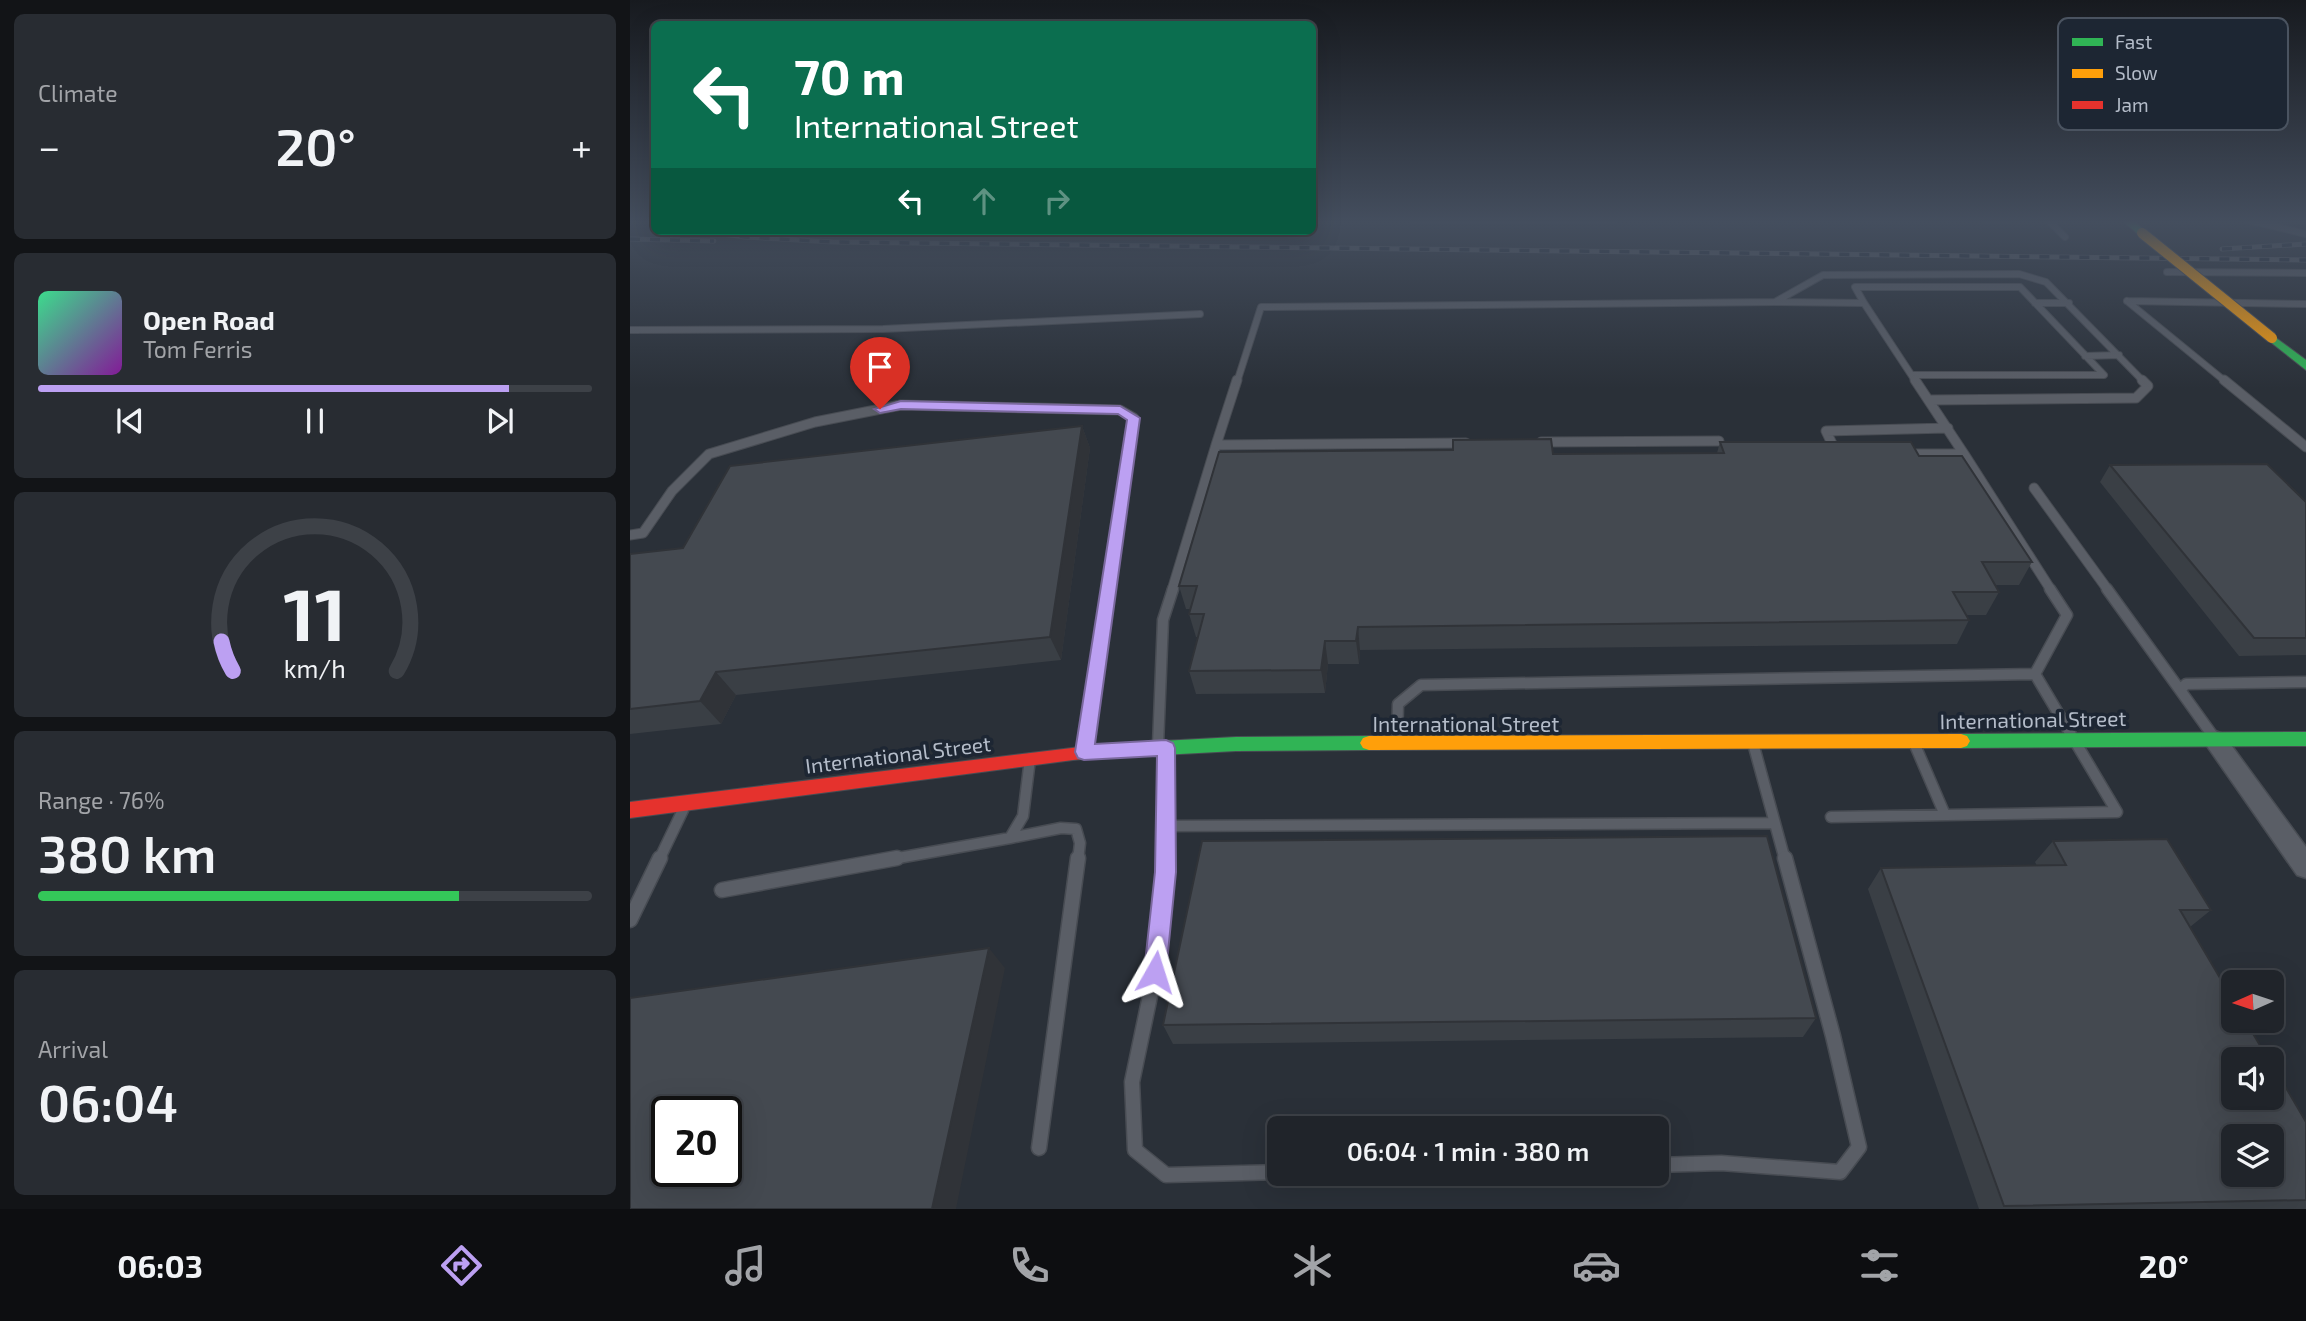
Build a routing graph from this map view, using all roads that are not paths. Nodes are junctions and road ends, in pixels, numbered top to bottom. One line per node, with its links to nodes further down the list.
1 (1820, 276): 4 (lane)
2 (2027, 276): 7 (lane)
3 (2196, 276): 13 (street, bridge)
4 (1775, 302): 5 (lane); 20 (lane)
5 (1864, 303): 6 (lane); 14 (lane)
6 (2035, 303): 7 (lane); 12 (lane)
7 (2070, 303): 11 (lane)
8 (2306, 304): 21 (lane)
9 (1200, 314): 10 (lane)
10 (630, 330)
11 (2119, 355): 12 (lane); 15 (lane)
12 (2085, 356): 14 (lane)
13 (2306, 366)
14 (1913, 375): 15 (lane)
15 (1930, 400): 16 (lane)
16 (1948, 428): 23 (lane); 24 (lane)
17 (1719, 441): 18 (lane)
18 (1537, 442)
19 (1481, 443): 20 (lane)
20 (1216, 445): 36 (lane)
21 (2306, 447)
22 (1901, 454): 23 (lane)
23 (1964, 454): 27 (lane)
24 (1850, 455)
25 (2035, 488): 29 (lane)
26 (630, 535): 37 (lane)
27 (2035, 674): 30 (lane); 35 (lane)
28 (2306, 682): 29 (lane)
29 (2180, 690): 32 (lane)
30 (2076, 739): 32 (street, International Street); 33 (street, International Street); 41 (lane)
31 (2306, 739): 32 (street, International Street)
32 (2215, 740): 46 (street)
33 (1914, 742): 34 (street, International Street); 41 (lane)
34 (1753, 743): 35 (street, International Street); 43 (lane)
35 (1397, 744): 36 (street, International Street)
36 (1162, 748): 37 (street, International Street); 44 (lane)
37 (1084, 752): 38 (street, International Street)
38 (1030, 758): 39 (street, International Street); 45 (lane)
39 (686, 803): 40 (street, International Street); 49 (lane)
40 (630, 810)
41 (1945, 815): 42 (lane)
42 (1831, 817)
43 (1774, 823): 44 (lane); 51 (lane)
44 (1166, 826): 52 (lane)
45 (1010, 838): 48 (lane); 50 (lane)
46 (2298, 844): 47 (street)
47 (2306, 867)
48 (722, 890)
49 (630, 920)
50 (1039, 1148)
51 (1669, 1164)
52 (1267, 1172)

